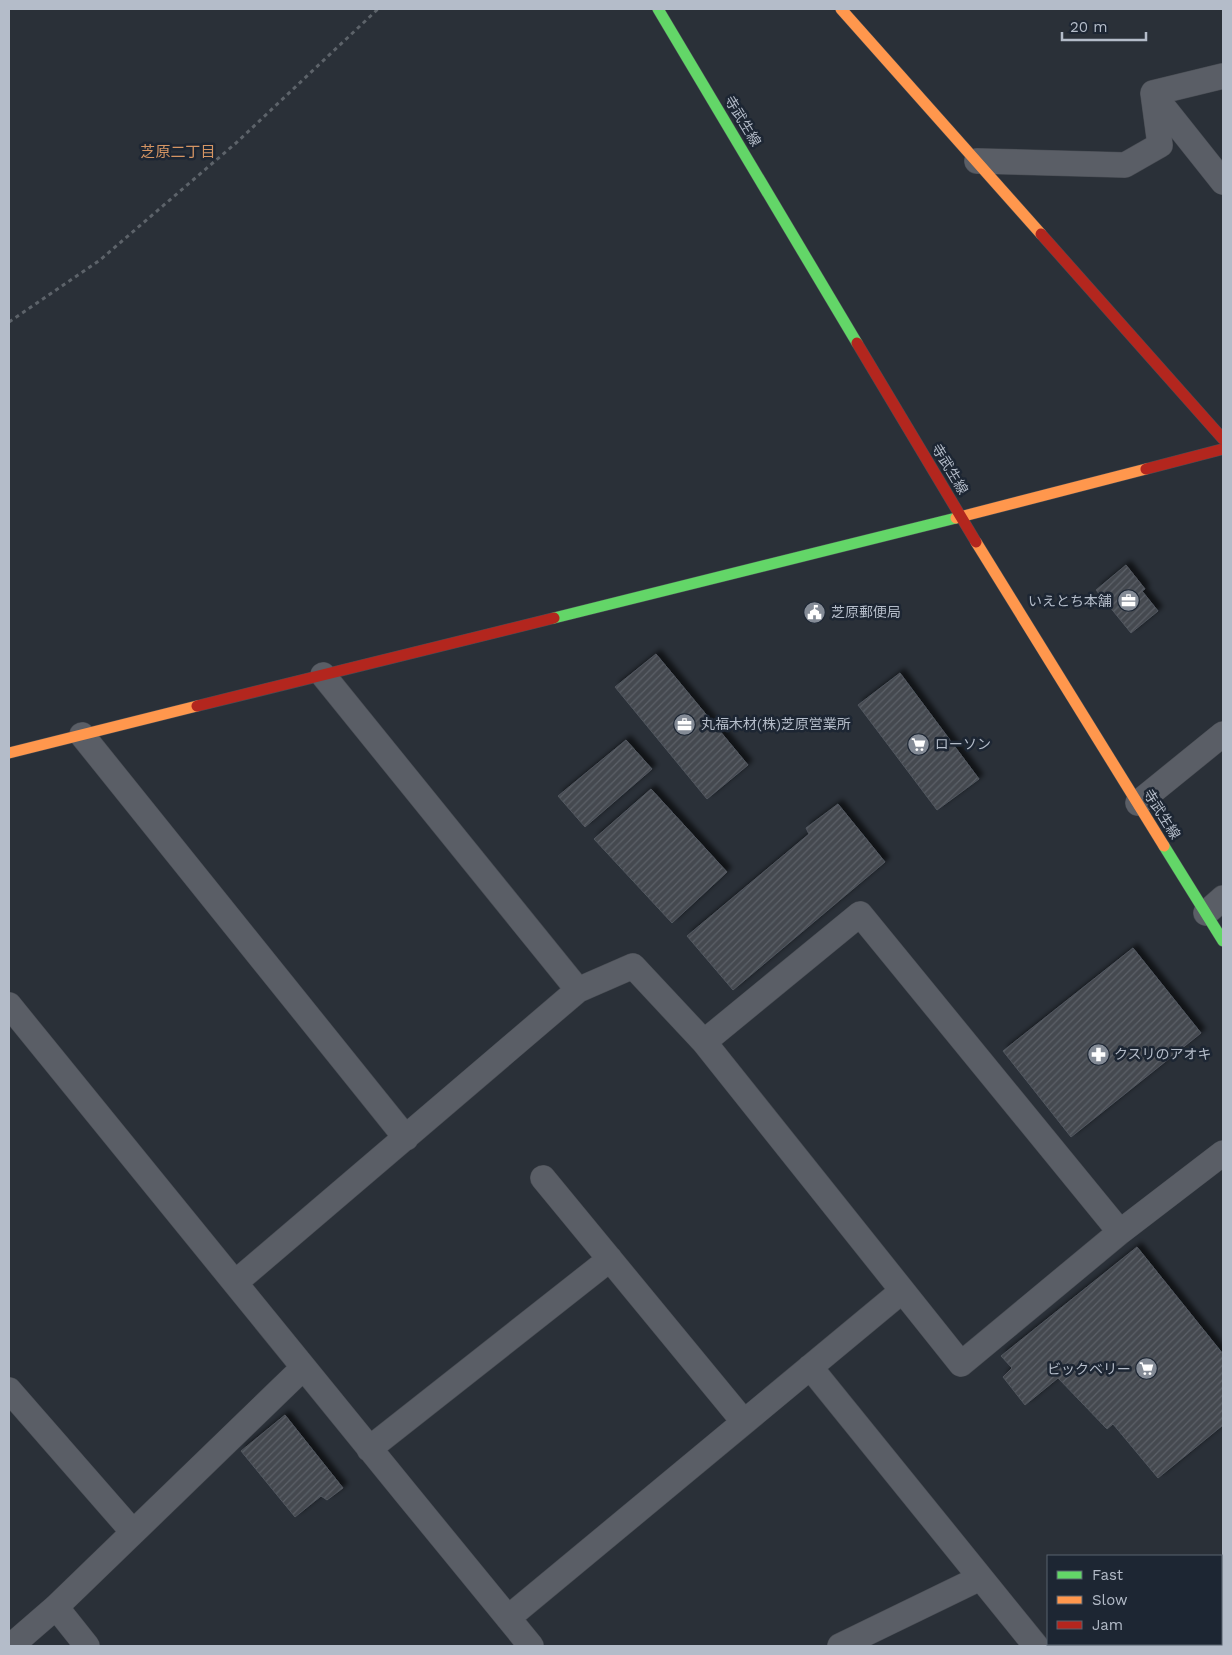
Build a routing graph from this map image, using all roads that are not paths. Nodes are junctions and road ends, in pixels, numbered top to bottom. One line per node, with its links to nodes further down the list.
1 (658, 9): 9 (street, 寺武生線)
2 (841, 9): 5 (street)
3 (1223, 76): 4 (street)
4 (1153, 93): 5 (street); 6 (street)
5 (977, 161): 7 (street)
6 (1223, 182)
7 (1223, 439)
8 (1223, 449): 9 (street)
9 (961, 517): 10 (street); 14 (street, 寺武生線)
10 (323, 676): 12 (street); 17 (street)
11 (1223, 734): 14 (street)
12 (82, 735): 13 (street); 20 (street)
13 (9, 753)
14 (1138, 802): 15 (street, 寺武生線)
15 (1214, 906): 16 (street, 寺武生線)
16 (1223, 941)
17 (578, 990): 19 (street); 20 (street)
18 (9, 1005): 25 (street)
19 (704, 1042): 23 (street); 26 (street)
20 (406, 1138): 25 (street)
21 (1223, 1153): 23 (street)
22 (543, 1178): 24 (street)
23 (1120, 1232): 26 (street)
24 (610, 1259): 30 (street); 31 (street)
25 (236, 1282): 28 (street)
26 (902, 1291): 27 (street)
27 (810, 1367): 30 (street); 33 (street)
28 (303, 1368): 31 (street); 32 (street)
29 (9, 1390): 32 (street)
30 (744, 1422): 35 (street)
31 (370, 1450): 35 (street)
32 (133, 1532): 34 (street)
33 (980, 1578): 39 (street); 40 (street)
34 (56, 1607): 36 (street); 37 (street)
35 (508, 1618): 38 (street)
36 (11, 1646)
37 (87, 1646)
38 (531, 1646)
39 (840, 1646)
40 (1036, 1646)

